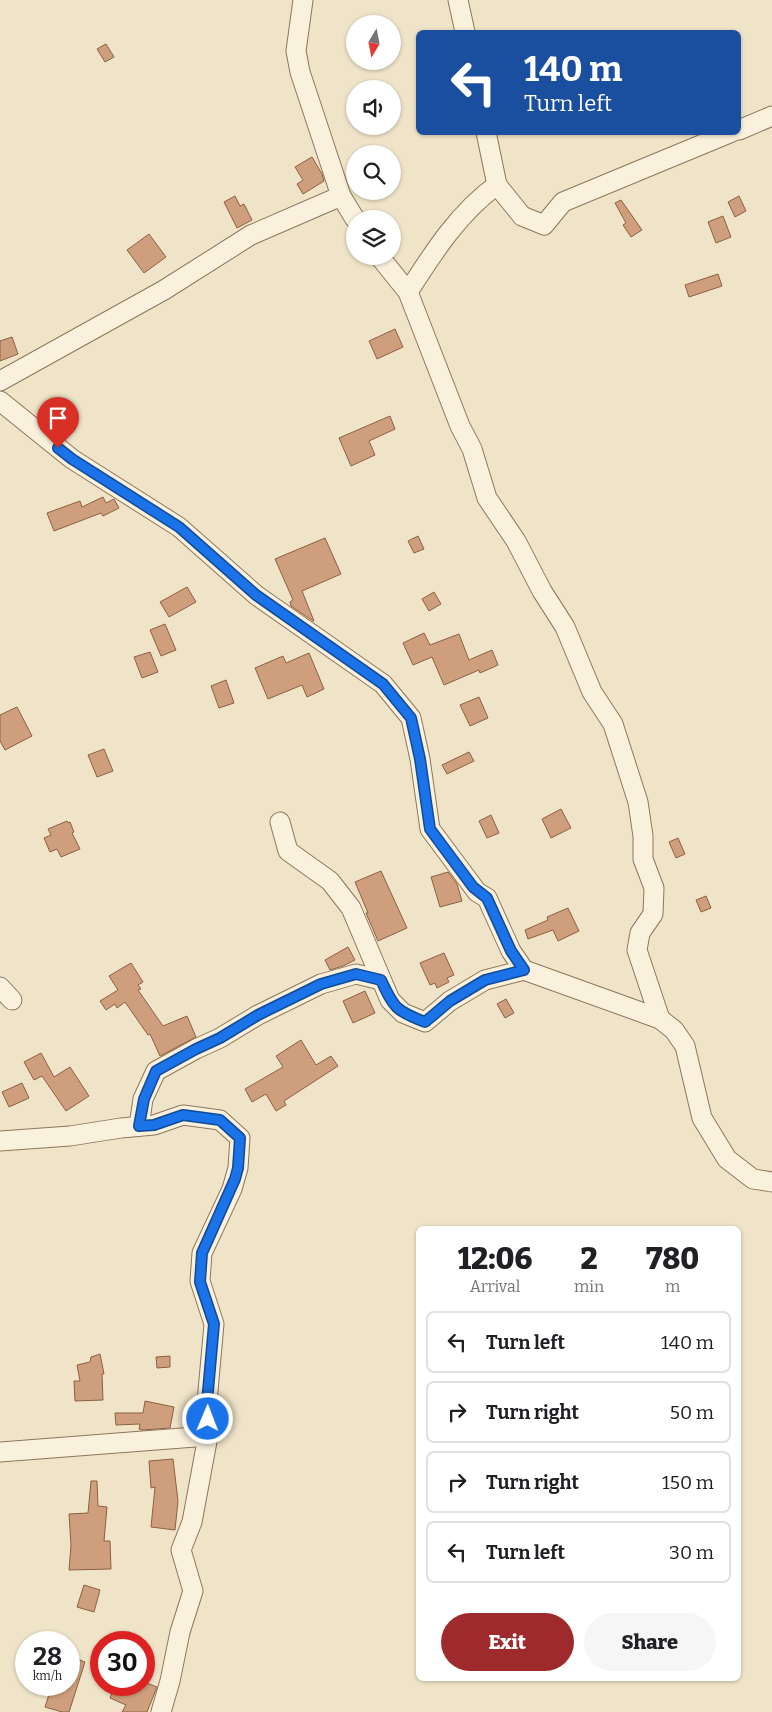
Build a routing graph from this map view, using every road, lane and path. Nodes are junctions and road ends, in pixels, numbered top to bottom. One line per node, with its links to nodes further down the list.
1 (303, 0): 9 (street)
2 (458, 0): 3 (street)
3 (465, 30)
4 (772, 116): 5 (street)
5 (741, 129)
6 (487, 135): 8 (street)
7 (725, 135): 8 (street)
8 (497, 185): 12 (street)
9 (341, 196): 10 (street); 13 (street)
10 (350, 210)
11 (386, 265): 12 (street)
12 (408, 292): 18 (street)
13 (0, 381)
14 (0, 401): 16 (street)
15 (280, 822): 17 (street)
16 (524, 970): 17 (street); 18 (street)
17 (381, 980): 19 (street)
18 (660, 1019): 21 (street)
19 (139, 1126): 20 (street); 22 (street)
20 (0, 1141)
21 (772, 1182)
22 (208, 1436): 23 (street); 24 (street)
23 (0, 1452)
24 (161, 1712)

